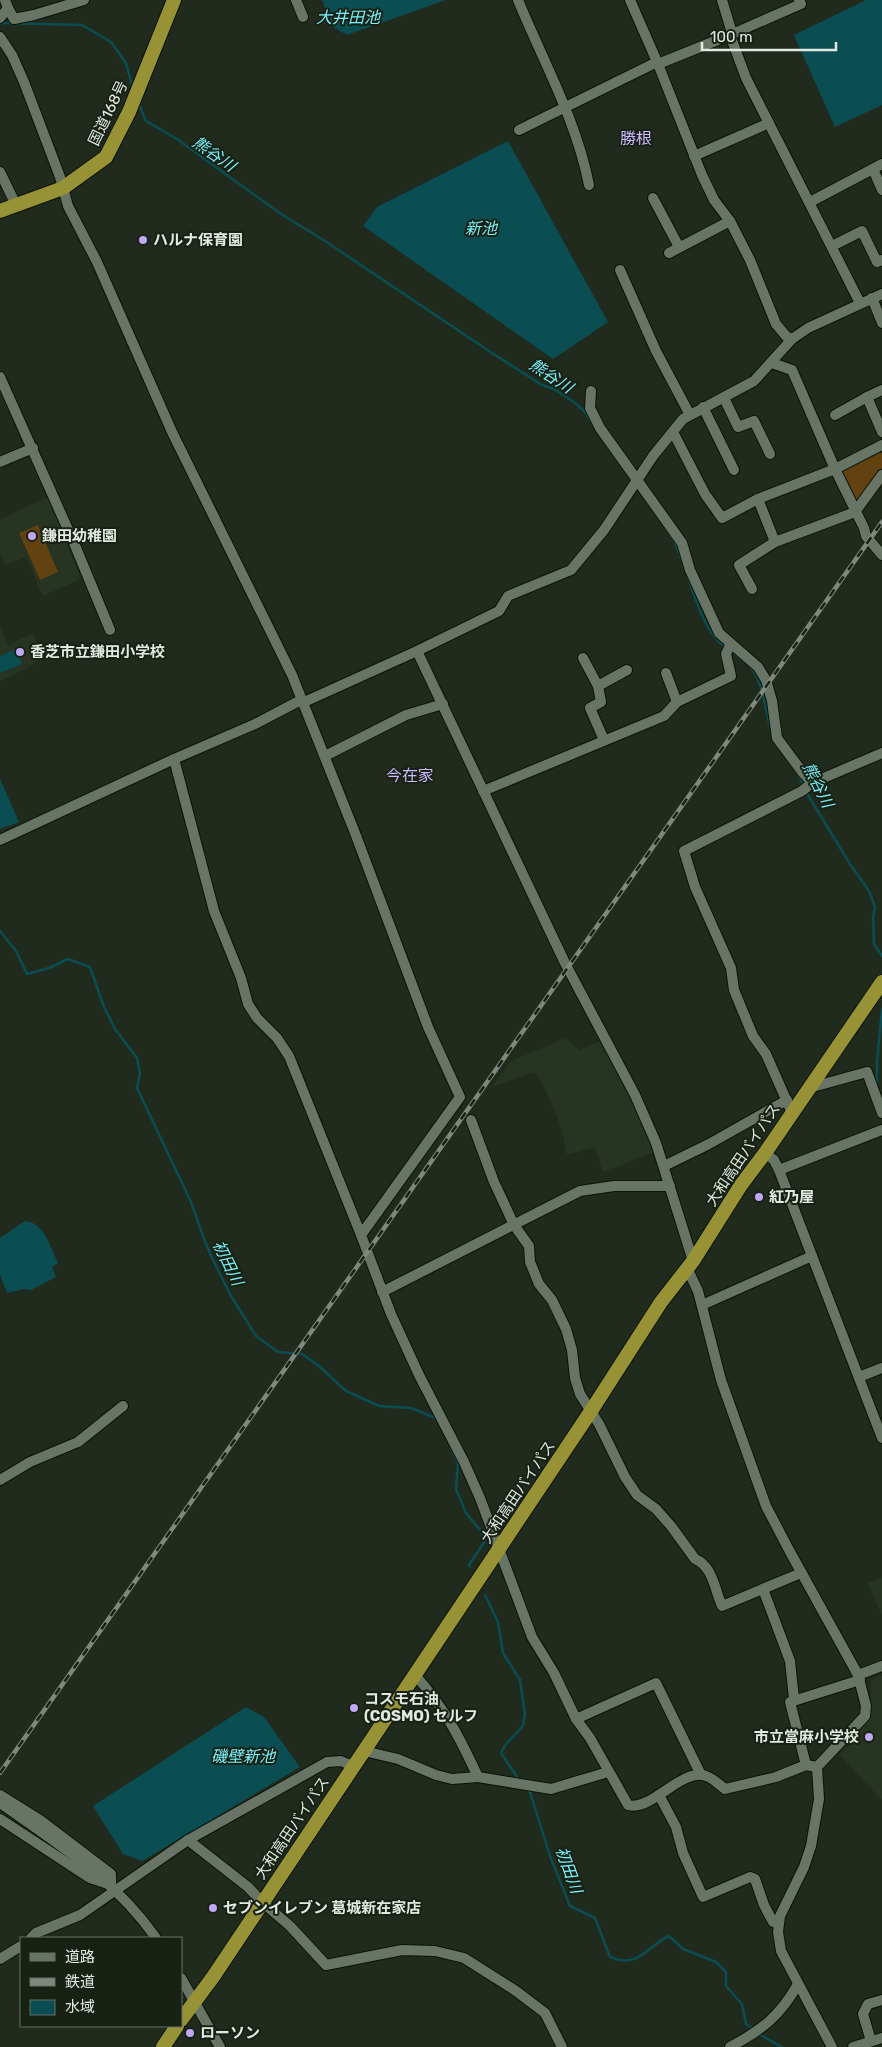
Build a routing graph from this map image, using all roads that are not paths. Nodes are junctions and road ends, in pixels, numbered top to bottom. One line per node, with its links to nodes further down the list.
1 (84, 0): 8 (street)
2 (174, 0): 20 (highway, 国道168号)
3 (296, 0): 9 (street)
4 (518, 0): 13 (street)
5 (630, 0): 12 (street)
6 (722, 0): 10 (street)
7 (799, 0): 10 (street)
8 (4, 10)
9 (302, 17)
10 (731, 34): 12 (street); 14 (street)
11 (0, 37): 20 (street)
12 (657, 63): 13 (street); 16 (street)
13 (566, 106): 15 (street); 19 (street)
14 (769, 123): 16 (street); 23 (street)
15 (519, 130)
16 (694, 156): 26 (street)
17 (878, 166): 21 (street); 23 (street)
18 (0, 172): 24 (street)
19 (589, 185)
20 (64, 188): 24 (highway, 国道168号); 68 (street)
21 (882, 190)
22 (653, 198): 28 (street)
23 (810, 202): 27 (street)
24 (16, 205): 25 (highway, 国道168号)
25 (0, 211)
26 (730, 221): 28 (street); 36 (street)
27 (832, 246): 30 (street); 34 (street)
28 (679, 248): 29 (street)
29 (669, 252)
30 (882, 260)
31 (620, 270): 44 (street)
32 (882, 294): 33 (street)
33 (872, 298): 34 (street); 35 (street)
34 (860, 303): 36 (street)
35 (882, 323)
36 (792, 339): 37 (street)
37 (772, 363): 42 (street); 52 (street)
38 (0, 377): 49 (street)
39 (882, 390): 41 (street)
40 (591, 391): 55 (street)
41 (867, 397): 45 (street); 47 (street)
42 (724, 398): 43 (street); 50 (street)
43 (703, 407): 44 (street); 53 (street)
44 (690, 415): 46 (street)
45 (835, 415)
46 (673, 432): 55 (street); 56 (street)
47 (882, 432)
48 (882, 444): 52 (street)
49 (33, 448): 51 (street); 61 (street)
50 (770, 454)
51 (0, 462)
52 (835, 469): 56 (street); 57 (street)
53 (734, 470)
54 (882, 475): 57 (street)
55 (636, 479): 62 (street); 63 (street)
56 (758, 500): 58 (street)
57 (855, 512): 58 (street); 59 (street)
58 (775, 542): 60 (street)
59 (882, 555)
60 (752, 589)
61 (110, 630)
62 (728, 649): 69 (street); 75 (street)
63 (417, 651): 68 (street); 70 (street)
64 (583, 658): 67 (street)
65 (627, 670): 67 (street)
66 (666, 673): 69 (street)
67 (598, 686): 71 (street)
68 (302, 701): 73 (street); 74 (street)
69 (677, 702): 71 (street)
70 (443, 704): 73 (street); 76 (street)
71 (604, 740): 76 (street)
72 (882, 753): 75 (street)
73 (325, 756): 89 (street)
74 (174, 759): 77 (street); 89 (street)
75 (812, 783): 80 (street)
76 (483, 791): 85 (street)
77 (0, 840)
78 (882, 982): 79 (highway, 大和高田バイパス)
79 (809, 1088): 80 (highway, 大和高田バイパス); 81 (street)
80 (790, 1106): 84 (highway, 大和高田バイパス); 85 (street)
81 (882, 1113)
82 (471, 1120): 88 (street)
83 (882, 1130): 86 (street)
84 (765, 1153): 86 (street); 91 (highway, 大和高田バイパス)
85 (664, 1166): 87 (street)
86 (779, 1170): 90 (street)
87 (670, 1186): 88 (street); 91 (street)
88 (514, 1225): 92 (street); 97 (street)
89 (361, 1235): 92 (street)
90 (812, 1256): 93 (street); 95 (street)
91 (690, 1265): 93 (street); 97 (highway, 大和高田バイパス)
92 (382, 1292): 100 (street)
93 (702, 1305): 101 (street)
94 (882, 1368): 95 (street)
95 (858, 1377): 98 (street)
96 (123, 1406): 99 (street)
97 (591, 1411): 100 (highway, 大和高田バイパス); 102 (street)
98 (882, 1438)
99 (0, 1480)
100 (500, 1548): 104 (highway, 大和高田バイパス); 107 (street)
101 (801, 1573): 102 (street); 105 (street)
102 (763, 1589): 106 (street)
103 (882, 1666): 105 (street)
104 (415, 1675): 108 (highway, 大和高田バイパス); 114 (street)
105 (859, 1678): 106 (street); 111 (street)
106 (794, 1699): 109 (street)
107 (576, 1719): 112 (street); 113 (street)
108 (364, 1751): 110 (highway, 大和高田バイパス); 114 (street)
109 (806, 1765): 111 (street); 113 (street)
110 (353, 1766): 119 (street); 121 (highway, 大和高田バイパス)
111 (817, 1767): 122 (street)
112 (608, 1772): 114 (street); 116 (street)
113 (701, 1775): 116 (street)
114 (478, 1777)
115 (0, 1795): 120 (street)
116 (659, 1795): 122 (street)
117 (0, 1803): 120 (street)
118 (0, 1819): 120 (street)
119 (188, 1840): 120 (street); 121 (street)
120 (113, 1888): 123 (street); 124 (street)
121 (262, 1902): 129 (highway, 大和高田バイパス); 137 (street)
122 (780, 1922): 128 (street)
123 (32, 1937)
124 (155, 1937)
125 (20, 1947): 126 (street)
126 (0, 1959)
127 (182, 1980): 129 (street)
128 (798, 1984): 138 (street); 139 (street)
129 (195, 2000): 131 (highway, 大和高田バイパス); 136 (street)
130 (882, 2000): 134 (street)
131 (182, 2019)
132 (176, 2027): 135 (highway)
133 (882, 2038): 134 (street)
134 (871, 2041): 140 (street)
135 (162, 2047)
136 (220, 2047)
137 (562, 2047)
138 (730, 2047)
139 (832, 2047)
140 (853, 2047)

